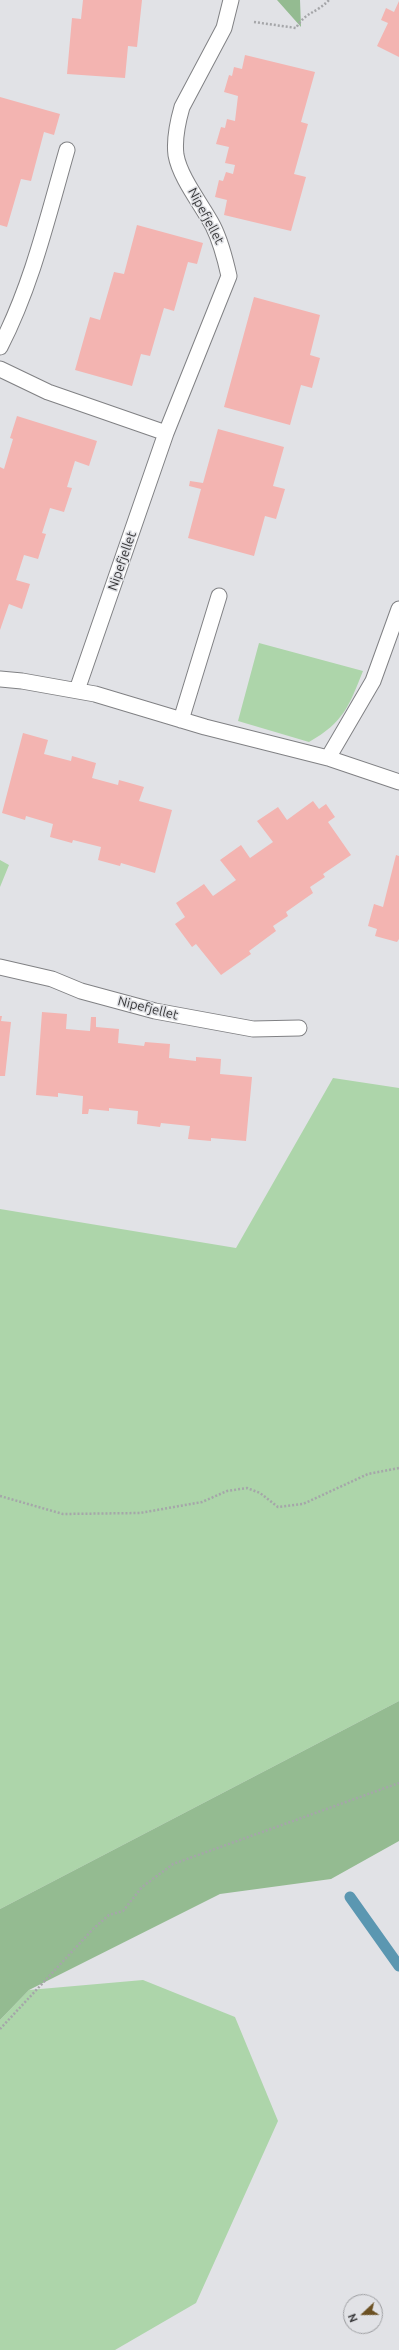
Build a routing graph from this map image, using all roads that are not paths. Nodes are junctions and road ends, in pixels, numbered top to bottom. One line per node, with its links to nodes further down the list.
1 (231, 0): 5 (lane, Nipefjellet)
2 (68, 150): 3 (lane)
3 (0, 347)
4 (0, 369): 5 (lane)
5 (166, 433): 9 (lane, Nipefjellet)
6 (219, 596): 10 (lane)
7 (399, 609): 11 (lane)
8 (0, 679): 9 (lane)
9 (77, 690): 10 (lane)
10 (181, 720): 11 (lane)
11 (328, 758): 12 (lane)
12 (399, 782)
13 (0, 967): 14 (lane, Nipefjellet)
14 (299, 1028)

